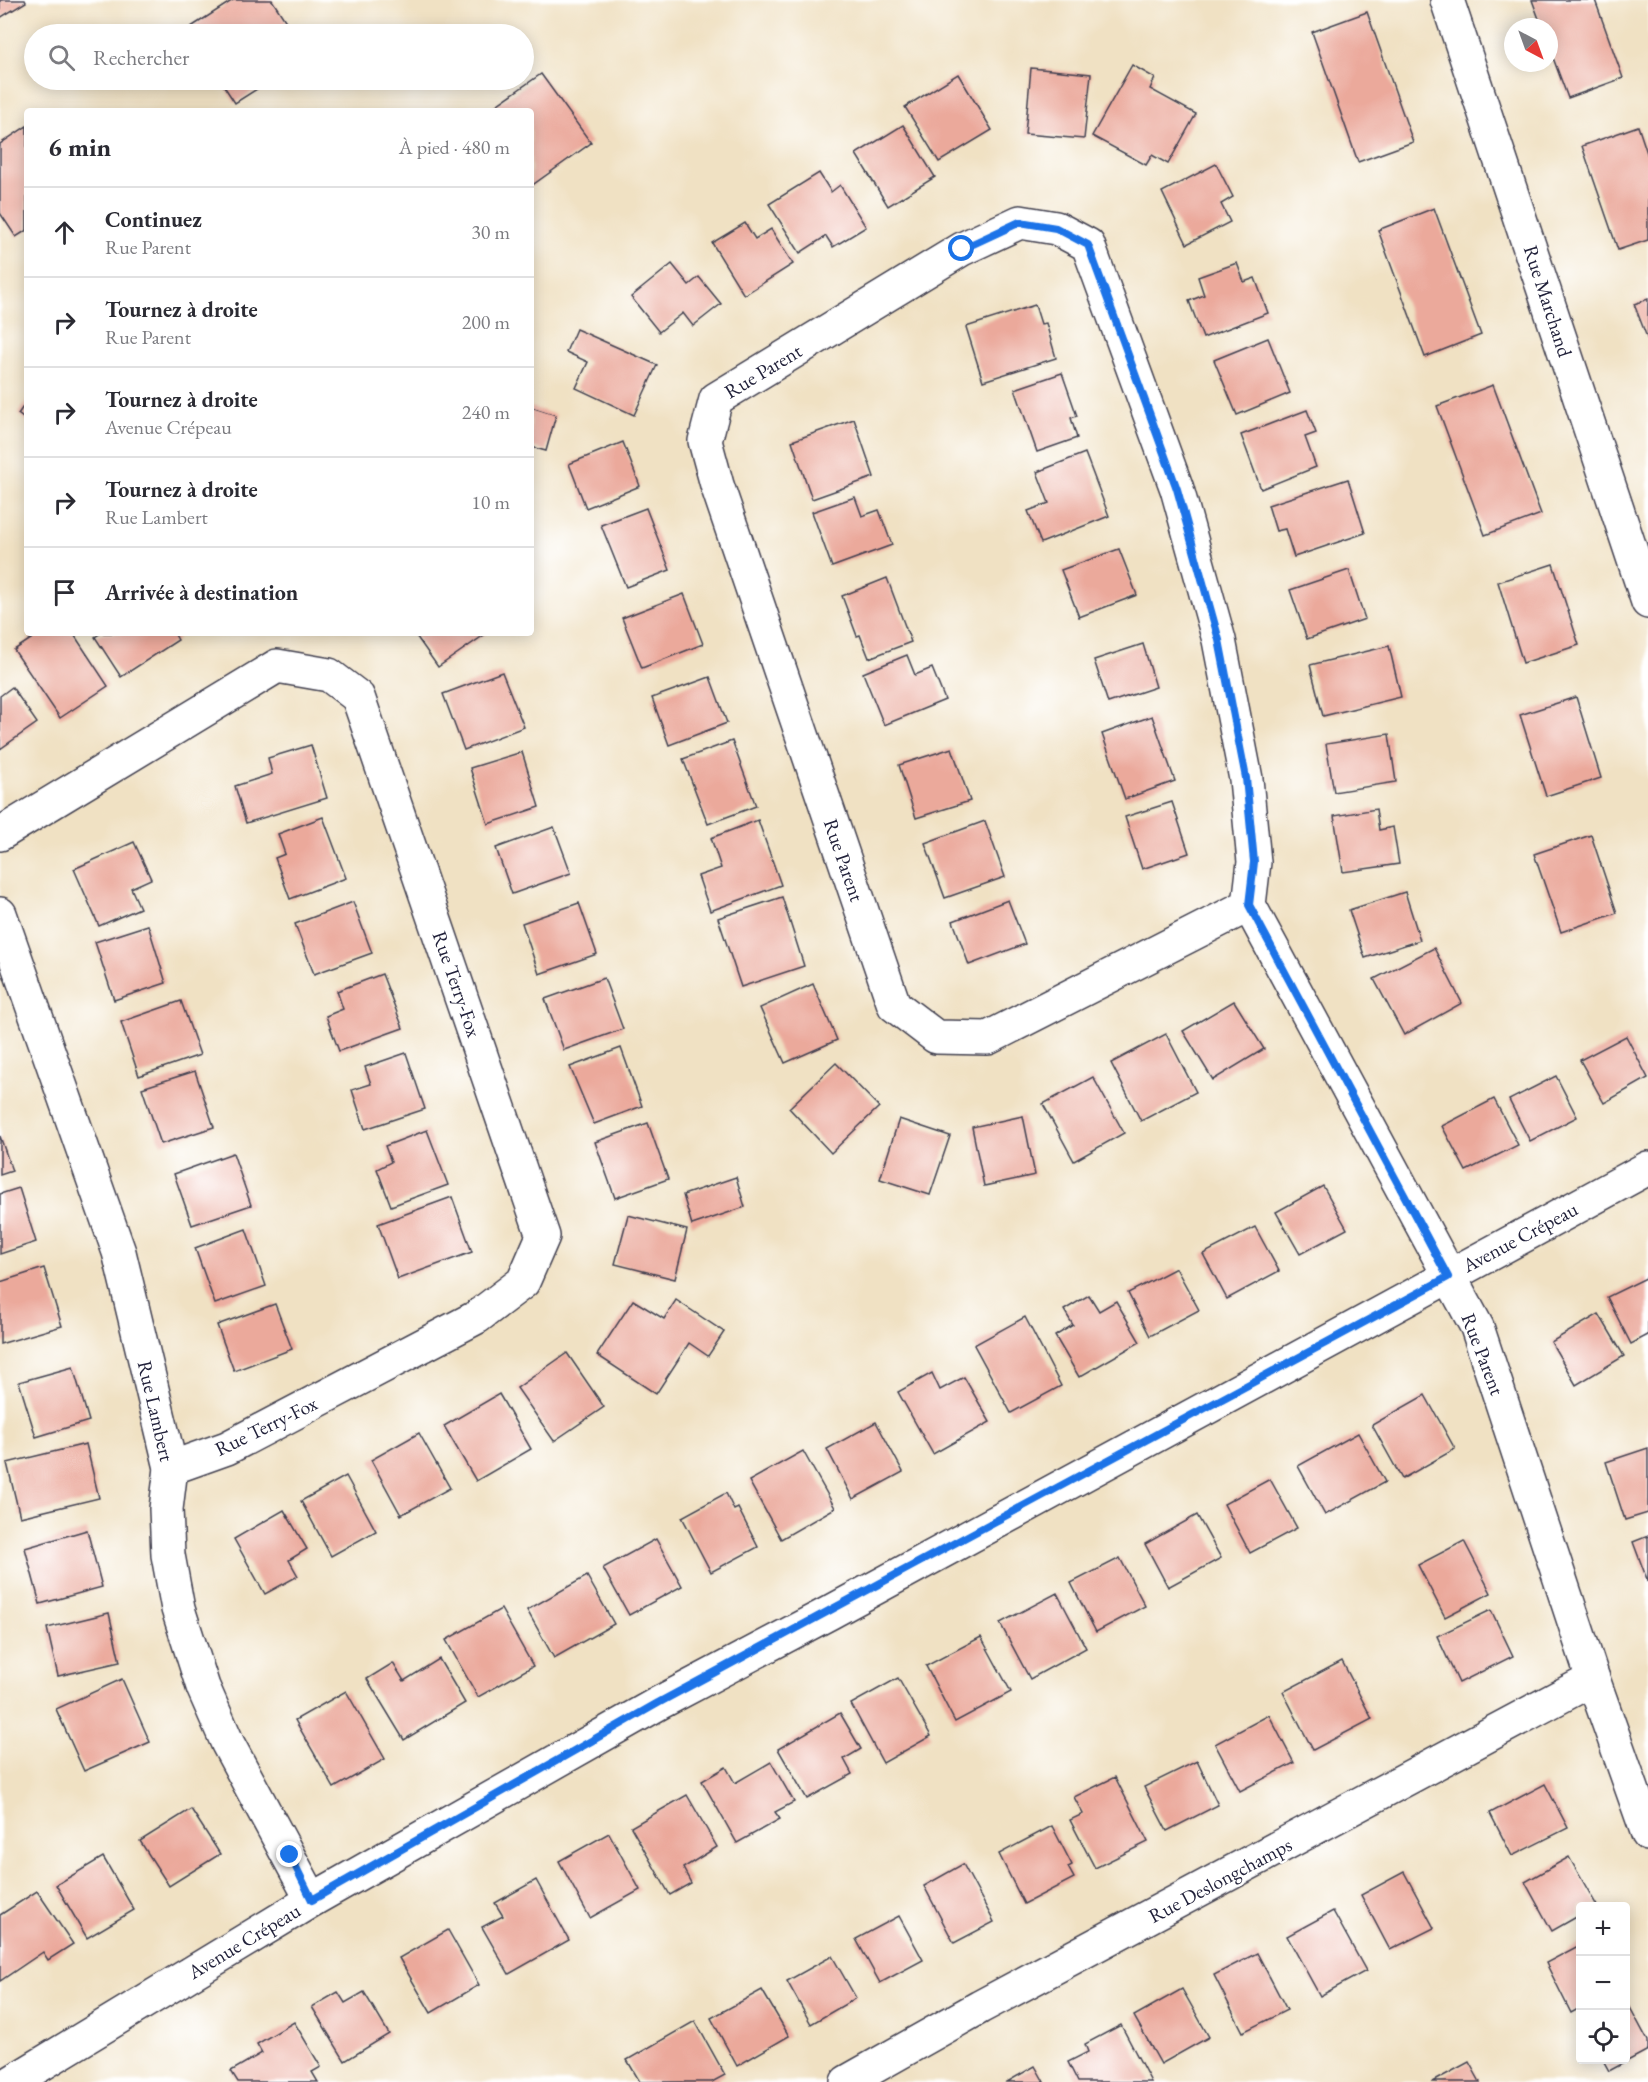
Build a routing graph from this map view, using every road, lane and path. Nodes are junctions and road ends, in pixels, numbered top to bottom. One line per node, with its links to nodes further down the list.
1 (1447, 0): 2 (street, Rue Marchand)
2 (1648, 602)
3 (0, 834): 8 (street, Rue Terry-Fox)
4 (1249, 905): 4 (street, Rue Parent); 7 (street, Rue Parent)
5 (0, 914): 8 (street, Rue Lambert)
6 (1648, 1168): 7 (street, Avenue Crépeau)
7 (1448, 1277): 9 (street, Rue Parent); 11 (street, Avenue Crépeau)
8 (171, 1468): 11 (street, Rue Lambert)
9 (1593, 1679): 10 (street, Rue Parent); 13 (street, Rue Deslongchamps)
10 (1648, 1834)
11 (312, 1900): 12 (street, Avenue Crépeau)
12 (12, 2082)
13 (847, 2082)

